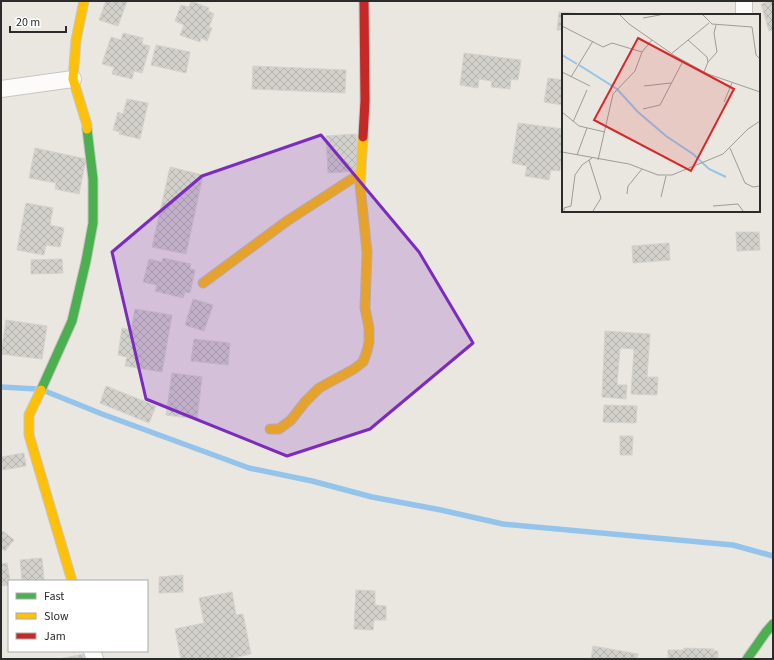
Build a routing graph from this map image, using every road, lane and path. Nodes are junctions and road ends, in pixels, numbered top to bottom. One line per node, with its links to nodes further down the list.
1 (84, 1): 5 (street)
2 (364, 1): 7 (street)
3 (744, 1): 4 (street)
4 (744, 14)
5 (73, 79): 6 (street); 10 (street)
6 (1, 89)
7 (361, 172): 8 (street); 9 (street)
8 (203, 283)
9 (270, 429)
10 (72, 580)
11 (773, 624): 12 (street)
12 (747, 659)

